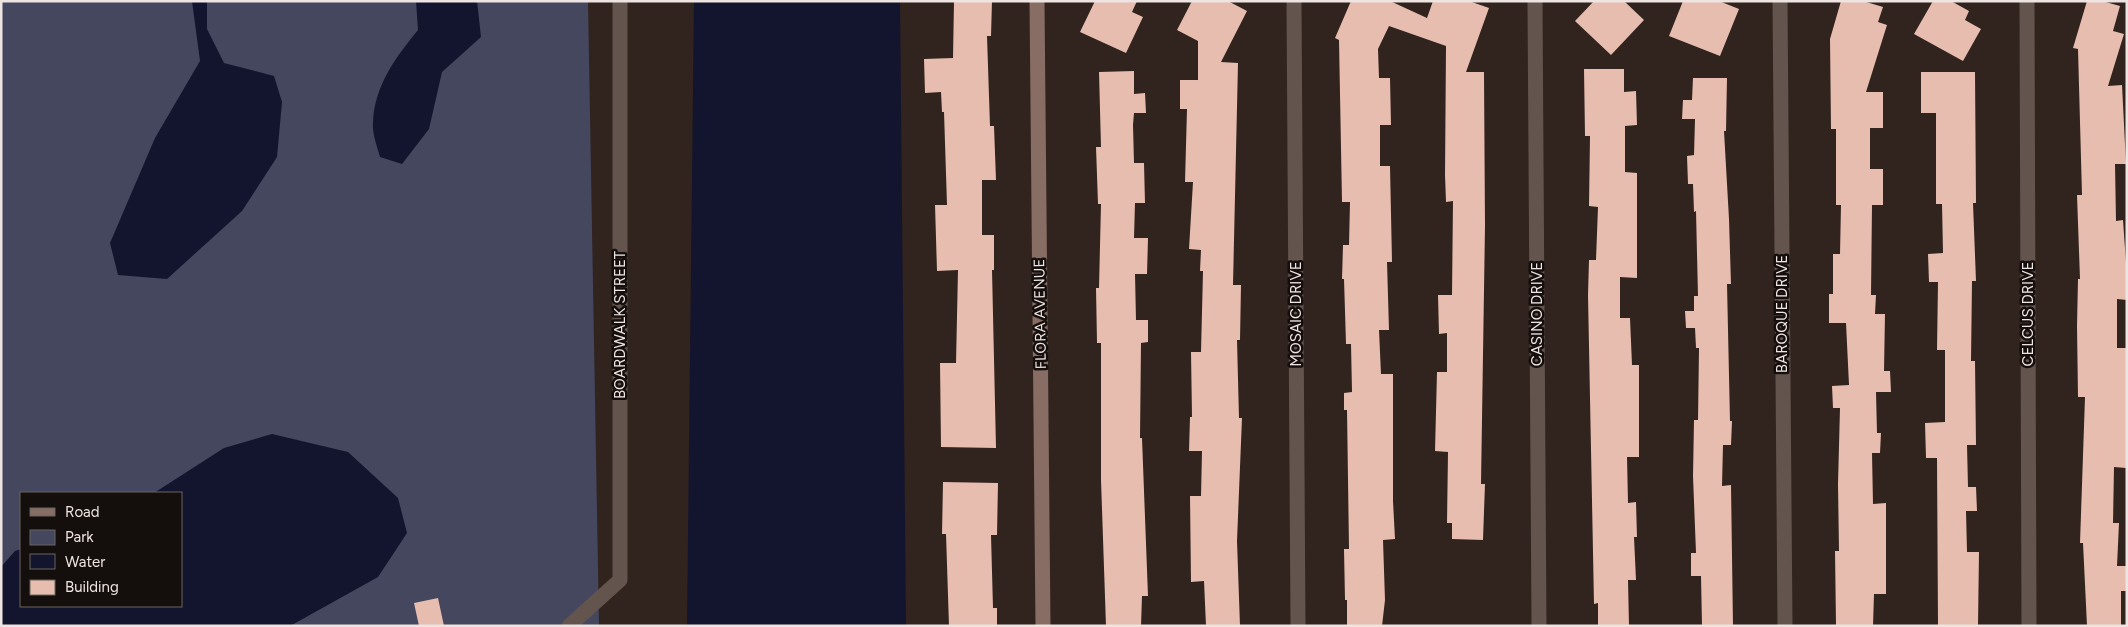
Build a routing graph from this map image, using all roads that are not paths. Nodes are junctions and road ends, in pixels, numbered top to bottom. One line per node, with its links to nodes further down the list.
1 (620, 1): 7 (street, BOARDWALK STREET)
2 (1036, 1): 8 (street, FLORA AVENUE)
3 (1294, 1): 9 (street, MOSAIC DRIVE)
4 (1535, 1): 10 (street, CASINO DRIVE)
5 (1780, 1): 11 (street, BAROQUE DRIVE)
6 (2027, 1): 12 (street, CELCUS DRIVE)
7 (569, 626)
8 (1043, 626)
9 (1298, 626)
10 (1538, 626)
11 (1785, 626)
12 (2029, 626)

